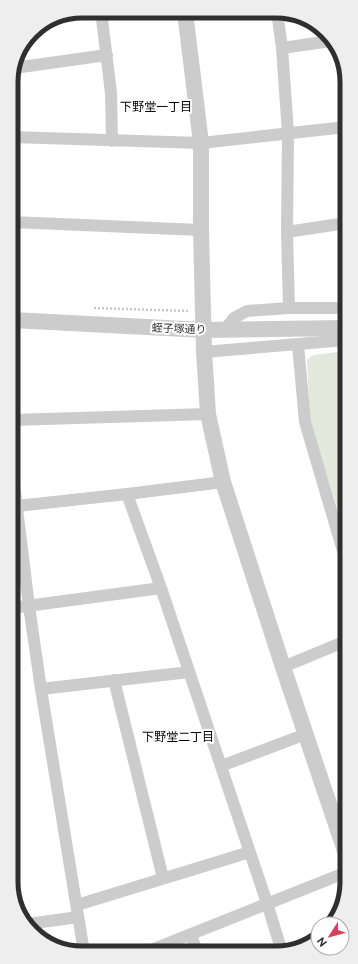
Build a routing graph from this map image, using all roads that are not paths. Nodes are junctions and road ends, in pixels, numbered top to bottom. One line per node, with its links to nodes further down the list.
1 (102, 18): 6 (street)
2 (186, 18): 12 (street)
3 (278, 18): 5 (street)
4 (326, 42): 5 (street)
5 (282, 48): 9 (street)
6 (107, 54): 7 (street); 11 (street)
7 (20, 67)
8 (340, 128): 9 (street)
9 (288, 134): 12 (street); 16 (street)
10 (18, 137): 11 (street)
11 (112, 141): 12 (street)
12 (201, 143): 15 (street)
13 (18, 222): 15 (street)
14 (340, 224): 16 (street)
15 (201, 230): 22 (street)
16 (287, 232): 17 (street)
17 (289, 308): 18 (street); 21 (street)
18 (340, 308)
19 (18, 320): 22 (street, 蛭子塚通り)
20 (340, 328): 21 (street, 蛭子塚通り)
21 (231, 329): 22 (street, 蛭子塚通り)
22 (204, 330): 25 (street)
23 (340, 341): 24 (street)
24 (298, 345): 25 (street); 32 (street)
25 (204, 352): 26 (street)
26 (208, 414): 27 (street); 28 (street)
27 (18, 420)
28 (223, 482): 29 (street); 37 (street)
29 (127, 494): 30 (street); 33 (street)
30 (18, 506)
31 (18, 514): 34 (street)
32 (340, 538)
33 (161, 588): 34 (street); 38 (street)
34 (29, 606): 35 (street); 40 (street)
35 (18, 607)
36 (340, 643): 37 (street)
37 (283, 667): 41 (street)
38 (189, 672): 39 (street); 42 (street)
39 (114, 680): 40 (street); 46 (street)
40 (41, 689): 48 (street)
41 (306, 734): 42 (street); 43 (street)
42 (221, 766): 44 (street)
43 (340, 836)
44 (250, 852): 46 (street); 47 (street)
45 (340, 875): 47 (street)
46 (163, 878): 48 (street)
47 (267, 903): 50 (street); 54 (street)
48 (78, 911): 49 (street); 51 (street)
49 (33, 923)
50 (191, 935): 52 (street); 53 (street)
51 (83, 946)
52 (162, 946)
53 (195, 946)
54 (280, 946)

